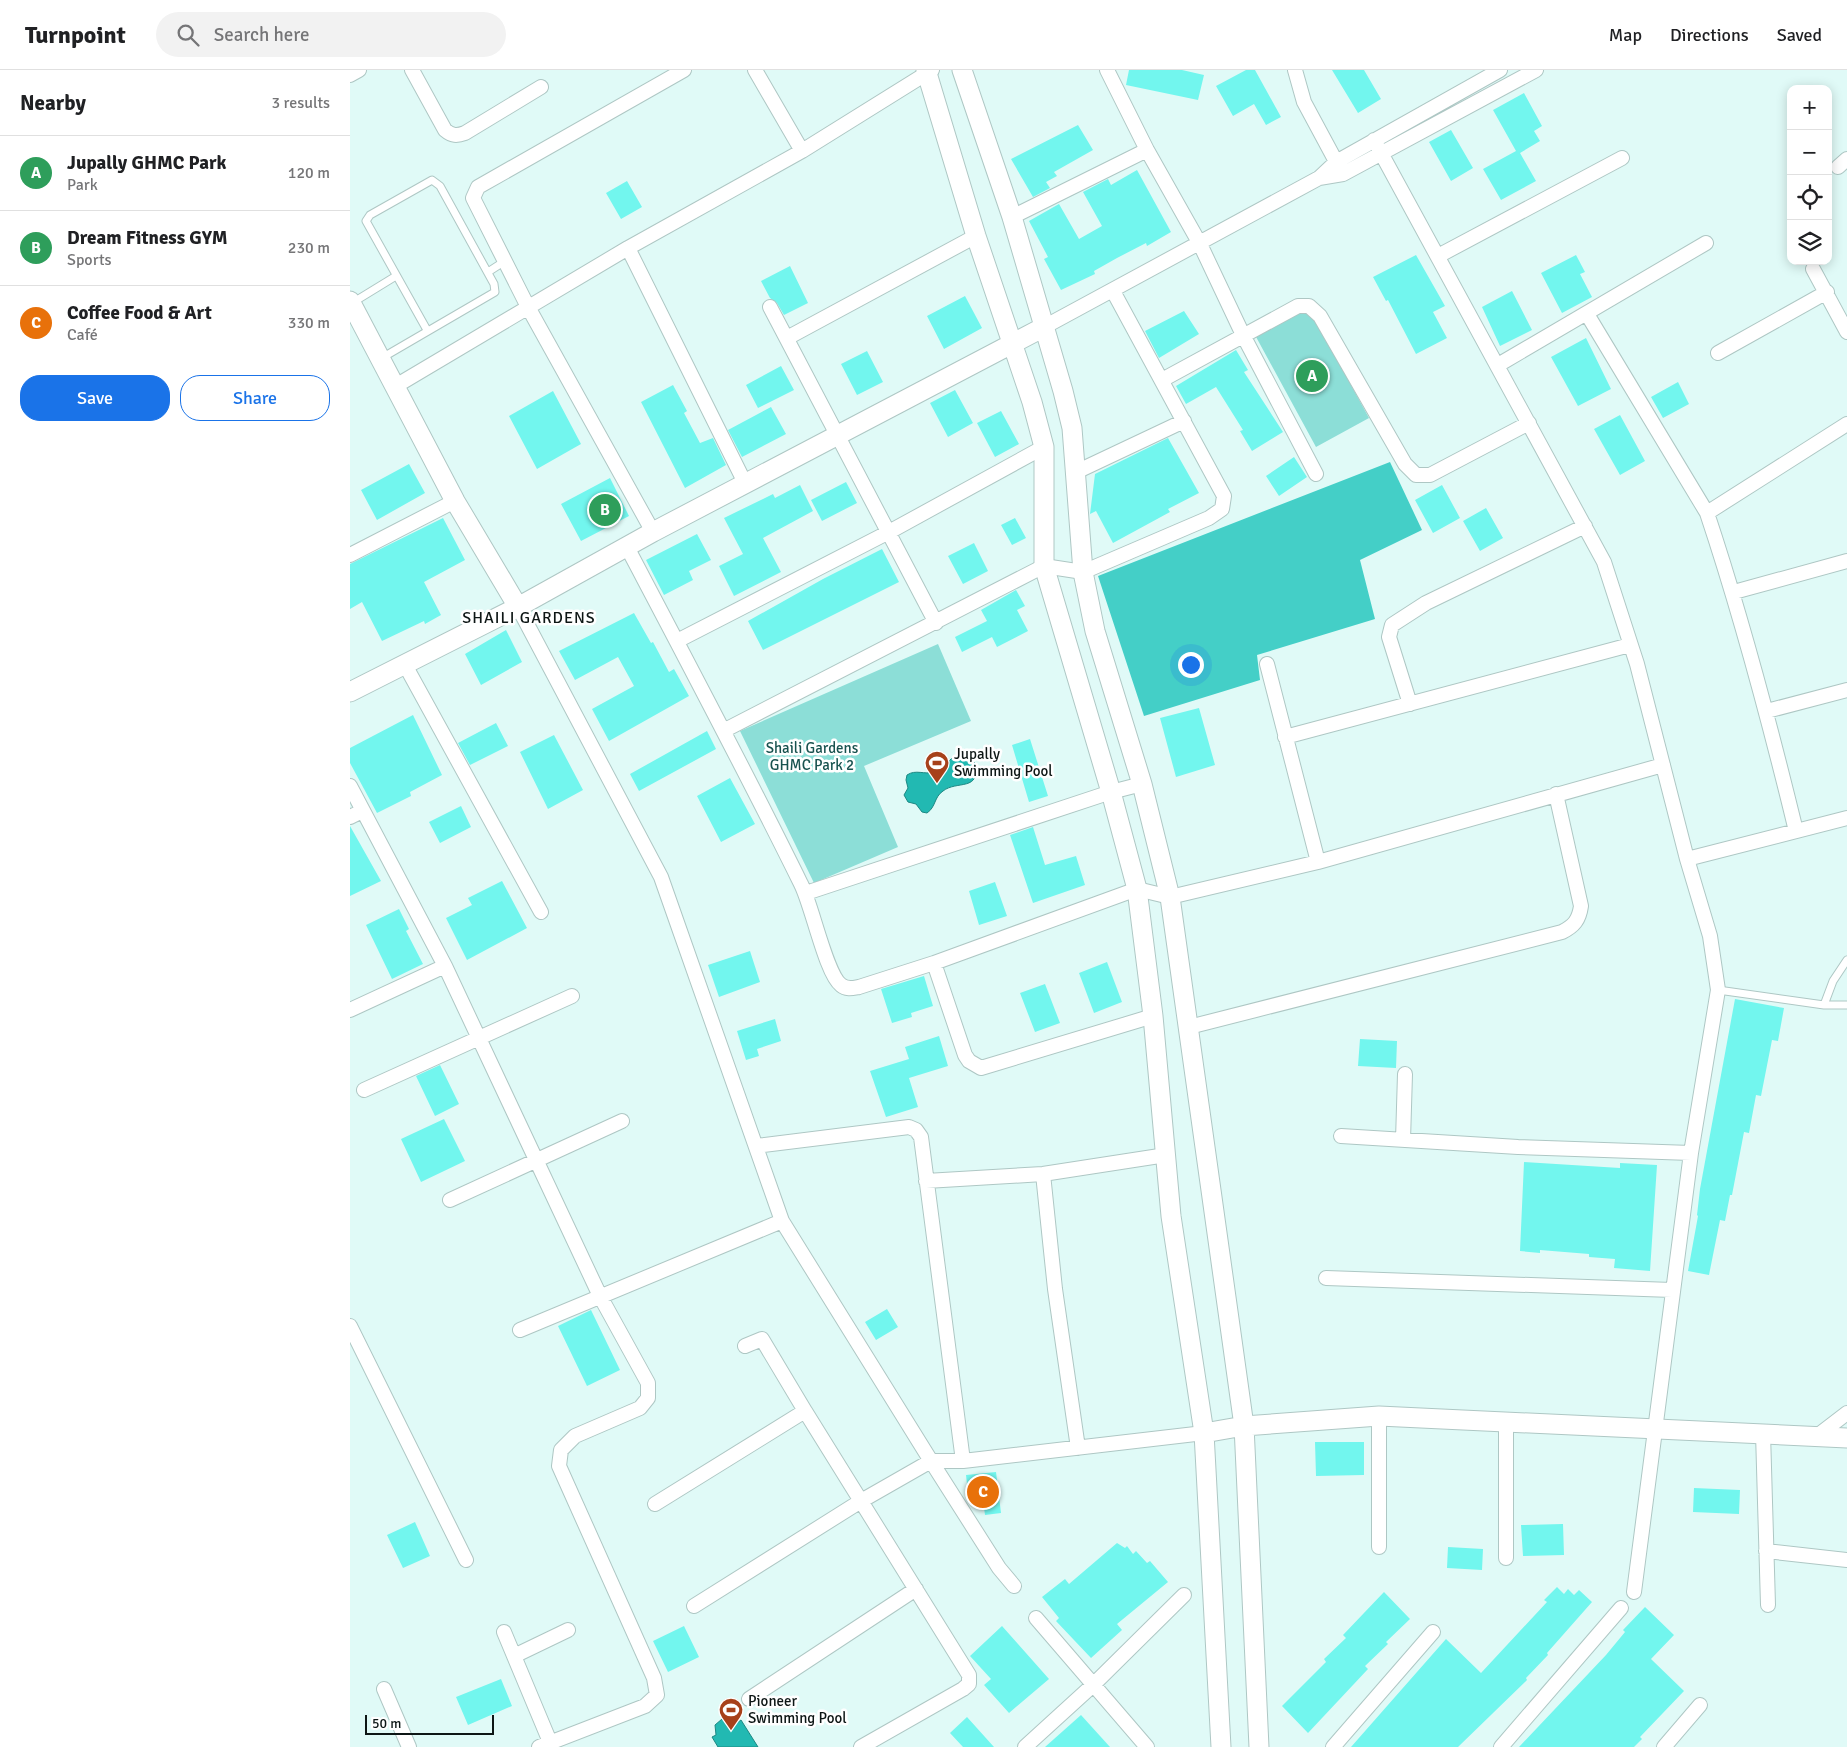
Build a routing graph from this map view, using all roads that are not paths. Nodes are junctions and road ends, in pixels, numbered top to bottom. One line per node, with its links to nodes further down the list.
1 (359, 70): 11 (street)
2 (412, 70): 12 (street)
3 (684, 70): 25 (street)
4 (755, 70): 15 (street)
5 (962, 70): 19 (street)
6 (1107, 70): 14 (street)
7 (1295, 70): 18 (street)
8 (1500, 70): 13 (street)
9 (1536, 70): 16 (street)
10 (928, 71): 15 (street); 20 (street)
11 (350, 75)
12 (541, 87)
13 (1374, 140): 16 (street); 18 (street)
14 (1147, 150): 19 (street); 22 (street)
15 (802, 152): 23 (street)
16 (1381, 153): 18 (street); 24 (street)
17 (1622, 158): 24 (street)
18 (1339, 168): 22 (street)
19 (1012, 218): 35 (street)
20 (976, 236): 39 (street); 40 (street)
21 (1706, 243): 34 (street)
22 (1200, 244): 29 (street); 38 (street)
23 (628, 248): 32 (street); 53 (street)
24 (1438, 256): 43 (street)
25 (505, 260): 27 (lane); 32 (street)
26 (1813, 269): 30 (street)
27 (488, 272): 28 (lane); 36 (lane)
28 (396, 276): 31 (lane); 36 (lane)
29 (1113, 290): 35 (street); 44 (street)
30 (1827, 292): 37 (street); 41 (street)
31 (351, 302): 42 (street)
32 (528, 307): 45 (street); 57 (street)
33 (770, 307): 39 (street)
34 (1587, 314): 43 (street); 55 (street)
35 (1044, 327): 40 (street); 51 (street)
36 (427, 330): 42 (lane)
37 (1847, 332)
38 (1243, 335): 44 (street); 47 (street); 52 (street)
39 (787, 338): 49 (street)
40 (1012, 345): 49 (street); 50 (street)
41 (1718, 353)
42 (380, 359): 45 (street)
43 (1498, 365): 47 (street)
44 (1162, 380): 46 (street)
45 (394, 387): 54 (street)
46 (1184, 421): 51 (street); 63 (street)
47 (1529, 423): 56 (street)
48 (1847, 424): 55 (street)
49 (837, 435): 53 (street); 58 (street)
50 (1044, 447): 58 (street); 62 (street)
51 (1076, 472): 63 (street)
52 (1316, 474)
53 (746, 483): 57 (street)
54 (455, 501): 60 (street); 65 (street)
55 (1707, 514): 64 (street)
56 (1585, 526): 68 (street); 73 (street)
57 (654, 532): 59 (street)
58 (889, 532): 66 (street); 67 (street)
59 (627, 547): 65 (street); 67 (street)
60 (350, 555)
61 (1847, 561): 64 (street)
62 (1044, 566): 63 (street); 66 (street); 80 (street)
63 (1083, 572): 78 (street)
64 (1734, 592): 74 (street)
65 (518, 607): 69 (street); 107 (street)
66 (936, 623): 75 (street)
67 (677, 641): 75 (street)
68 (1630, 645): 73 (street); 77 (street)
69 (404, 663): 72 (street); 90 (street)
70 (1267, 664): 76 (street)
71 (1847, 690): 74 (street)
72 (350, 692)
73 (1410, 704): 76 (street)
74 (1767, 711): 84 (street)
75 (725, 730): 88 (street)
76 (1285, 737): 86 (street)
77 (1663, 765): 81 (street); 85 (street)
78 (1142, 784): 80 (street); 89 (street)
79 (350, 786): 82 (street)
80 (1111, 792): 87 (street); 88 (street)
81 (1556, 794): 86 (street); 100 (street)
82 (356, 814): 93 (street)
83 (1847, 818): 84 (street)
84 (1796, 831): 85 (street)
85 (1687, 859): 94 (street)
86 (1318, 862): 89 (street)
87 (1137, 889): 89 (street); 92 (street); 99 (street)
88 (806, 893): 92 (street)
89 (1170, 897): 100 (street)
90 (541, 912)
91 (1847, 960): 97 (lane)
92 (934, 963): 99 (street)
93 (445, 966): 98 (street); 101 (street)
94 (1718, 990): 97 (lane); 108 (street)
95 (572, 996): 101 (street)
96 (1847, 1004): 97 (lane)
97 (1824, 1005)
98 (350, 1010)
99 (1154, 1016): 109 (street)
100 (1189, 1027): 125 (street)
101 (479, 1038): 103 (street); 110 (street)
102 (1405, 1074): 106 (street)
103 (364, 1090)
104 (622, 1120): 110 (street)
105 (1341, 1136): 106 (street)
106 (1402, 1140): 108 (street)
107 (756, 1146): 112 (street); 114 (street)
108 (1691, 1153): 116 (street)
109 (1166, 1155): 111 (street); 127 (street)
110 (536, 1160): 113 (street); 117 (street)
111 (1043, 1174): 112 (street); 131 (street)
112 (926, 1181): 133 (street)
113 (450, 1200)
114 (782, 1221): 117 (street); 132 (street)
115 (1326, 1278): 116 (street)
116 (1672, 1290): 126 (street)
117 (600, 1296): 119 (street); 157 (street)
118 (350, 1326): 139 (street)
119 (520, 1330)
120 (746, 1346): 121 (street)
121 (805, 1411): 134 (street); 135 (street)
122 (1847, 1412): 129 (street)
123 (1379, 1416): 124 (street); 125 (street); 136 (street)
124 (1506, 1422): 126 (street); 138 (street)
125 (1244, 1426): 127 (street); 163 (street)
126 (1655, 1429): 128 (street); 143 (street)
127 (1204, 1433): 131 (street); 162 (street)
128 (1763, 1433): 129 (street); 137 (street)
129 (1817, 1436): 130 (street)
130 (1847, 1438)
131 (1078, 1448): 133 (street)
132 (931, 1461): 133 (street); 134 (street); 141 (street)
133 (963, 1461)
134 (861, 1501): 142 (street); 146 (street)
135 (655, 1504)
136 (1380, 1547)
137 (1766, 1551): 140 (street); 145 (street)
138 (1506, 1558)
139 (466, 1560)
140 (1847, 1560)
141 (1014, 1586)
142 (916, 1590): 155 (street); 159 (street)
143 (1634, 1592)
144 (1184, 1595): 153 (street)
145 (1768, 1605)
146 (694, 1606)
147 (1621, 1608): 165 (street)
148 (1036, 1618): 153 (street)
149 (568, 1630): 152 (street)
150 (504, 1632): 152 (street)
151 (1434, 1632): 164 (street)
152 (514, 1656): 157 (street)
153 (1093, 1685): 160 (street); 161 (street)
154 (384, 1689): 158 (street)
155 (749, 1699)
156 (1700, 1705): 166 (street)
157 (544, 1745)
158 (409, 1747)
159 (861, 1747)
160 (1026, 1747)
161 (1147, 1747)
162 (1221, 1747)
163 (1259, 1747)
164 (1333, 1747)
165 (1502, 1747)
166 (1664, 1747)

